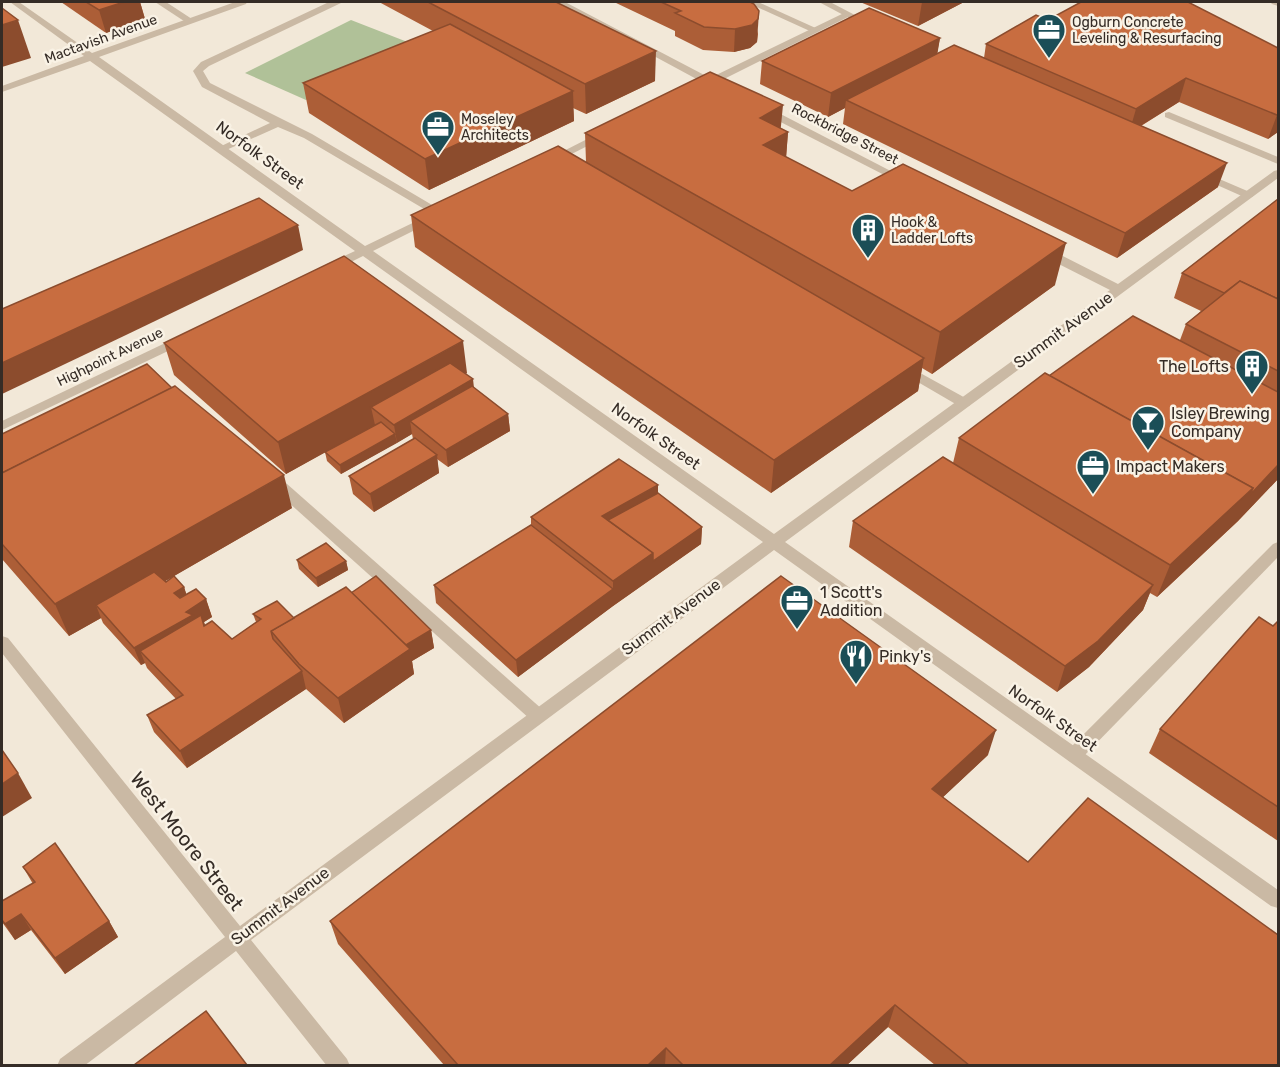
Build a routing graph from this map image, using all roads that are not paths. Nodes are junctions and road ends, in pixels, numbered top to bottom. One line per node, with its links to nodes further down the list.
1 (14, 2): 12 (street, Norfolk Street)
2 (160, 2): 9 (street)
3 (241, 2): 9 (street, Mactavish Avenue)
4 (333, 2): 19 (street)
5 (559, 2): 13 (street)
6 (751, 2): 11 (street)
7 (824, 2): 8 (street)
8 (847, 15): 10 (street); 11 (street)
9 (190, 21): 12 (street, Mactavish Avenue)
10 (879, 29)
11 (814, 30): 13 (street)
12 (92, 56): 14 (street, Mactavish Avenue); 21 (street, Norfolk Street)
13 (709, 82): 15 (street); 16 (street)
14 (2, 89)
15 (687, 92)
16 (730, 93)
17 (751, 103): 26 (street, Rockbridge Street)
18 (1169, 115): 22 (street)
19 (278, 123): 21 (street); 29 (street)
20 (613, 130): 23 (street)
21 (220, 148): 29 (street, Norfolk Street)
22 (1278, 161)
23 (548, 165)
24 (1193, 170): 27 (street)
25 (1278, 173): 27 (street, Summit Avenue)
26 (920, 189)
27 (1248, 195): 31 (street, Summit Avenue)
28 (1036, 248): 31 (street)
29 (363, 251): 30 (street); 37 (street, Norfolk Street)
30 (316, 274)
31 (1118, 289): 34 (street, Summit Avenue)
32 (191, 335): 35 (street, Highpoint Avenue)
33 (893, 362): 34 (street)
34 (964, 403): 37 (street, Summit Avenue)
35 (2, 426)
36 (262, 470): 40 (street)
37 (774, 542): 40 (street, Summit Avenue); 41 (street, Norfolk Street)
38 (1278, 548): 41 (street)
39 (2, 642): 43 (street, West Moore Street)
40 (537, 715): 43 (street, Summit Avenue)
41 (1074, 755): 42 (street, Norfolk Street)
42 (1278, 900)
43 (236, 939): 44 (street, Summit Avenue); 45 (street, West Moore Street)
44 (67, 1065)
45 (340, 1065)

